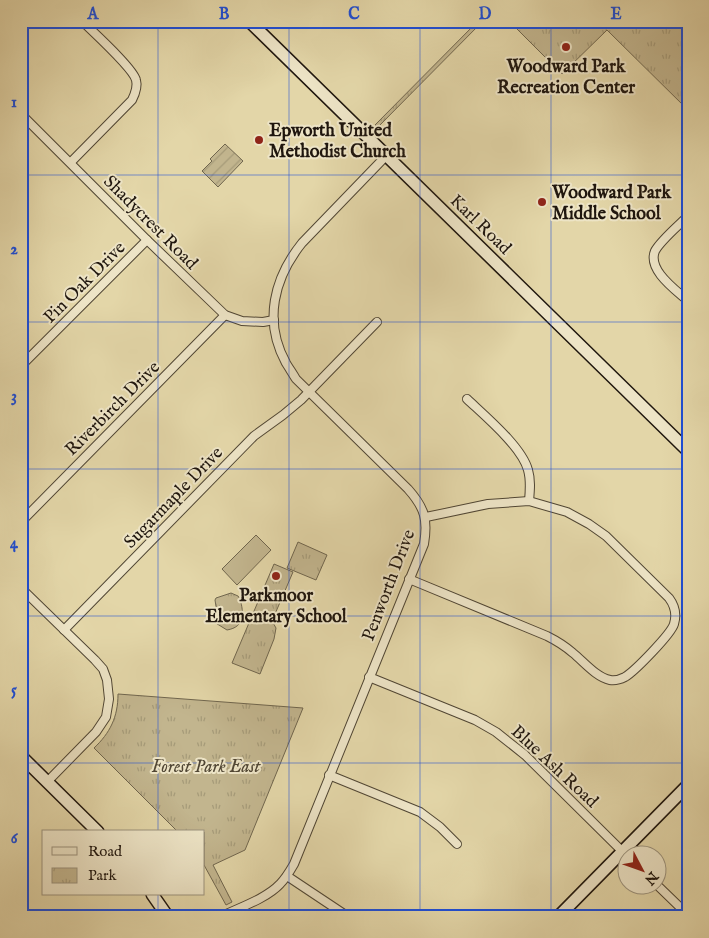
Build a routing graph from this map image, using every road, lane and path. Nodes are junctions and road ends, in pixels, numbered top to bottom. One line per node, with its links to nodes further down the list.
1 (82, 21): 5 (street)
2 (249, 21): 4 (main road, Karl Road)
3 (21, 114): 5 (street, Shadycrest Road)
4 (386, 156): 10 (street, Penworth Drive); 15 (main road, Karl Road)
5 (71, 162): 7 (street, Shadycrest Road)
6 (688, 216): 8 (street)
7 (147, 240): 9 (street, Shadycrest Road); 12 (street, Pin Oak Drive)
8 (688, 301)
9 (225, 315): 10 (street, Shadycrest Road); 18 (street, Riverbirch Drive)
10 (274, 320): 13 (street, Penworth Drive)
11 (377, 322): 13 (street, Sugarmaple Drive)
12 (21, 366)
13 (309, 392): 17 (street, Penworth Drive); 21 (street, Sugarmaple Drive)
14 (467, 399): 16 (street)
15 (688, 452)
16 (528, 501): 17 (street); 19 (street)
17 (426, 517): 19 (street, Penworth Drive)
18 (21, 522)
19 (409, 579): 22 (street, Penworth Drive)
20 (21, 588): 21 (street)
21 (64, 630): 25 (street)
22 (369, 677): 24 (street, Penworth Drive); 29 (street, Blue Ash Road)
23 (21, 756): 25 (main road)
24 (329, 775): 28 (street); 32 (street, Penworth Drive)
25 (47, 782): 27 (main road)
26 (688, 785): 30 (main road)
27 (96, 830)
28 (457, 844)
29 (618, 846)
30 (631, 846)
31 (616, 862): 39 (main road)
32 (287, 876): 37 (street, Penworth Drive); 38 (street)
33 (666, 894): 35 (street)
34 (153, 896): 36 (main road)
35 (688, 915)
36 (168, 917)
37 (220, 917)
38 (350, 917)
39 (558, 917)

